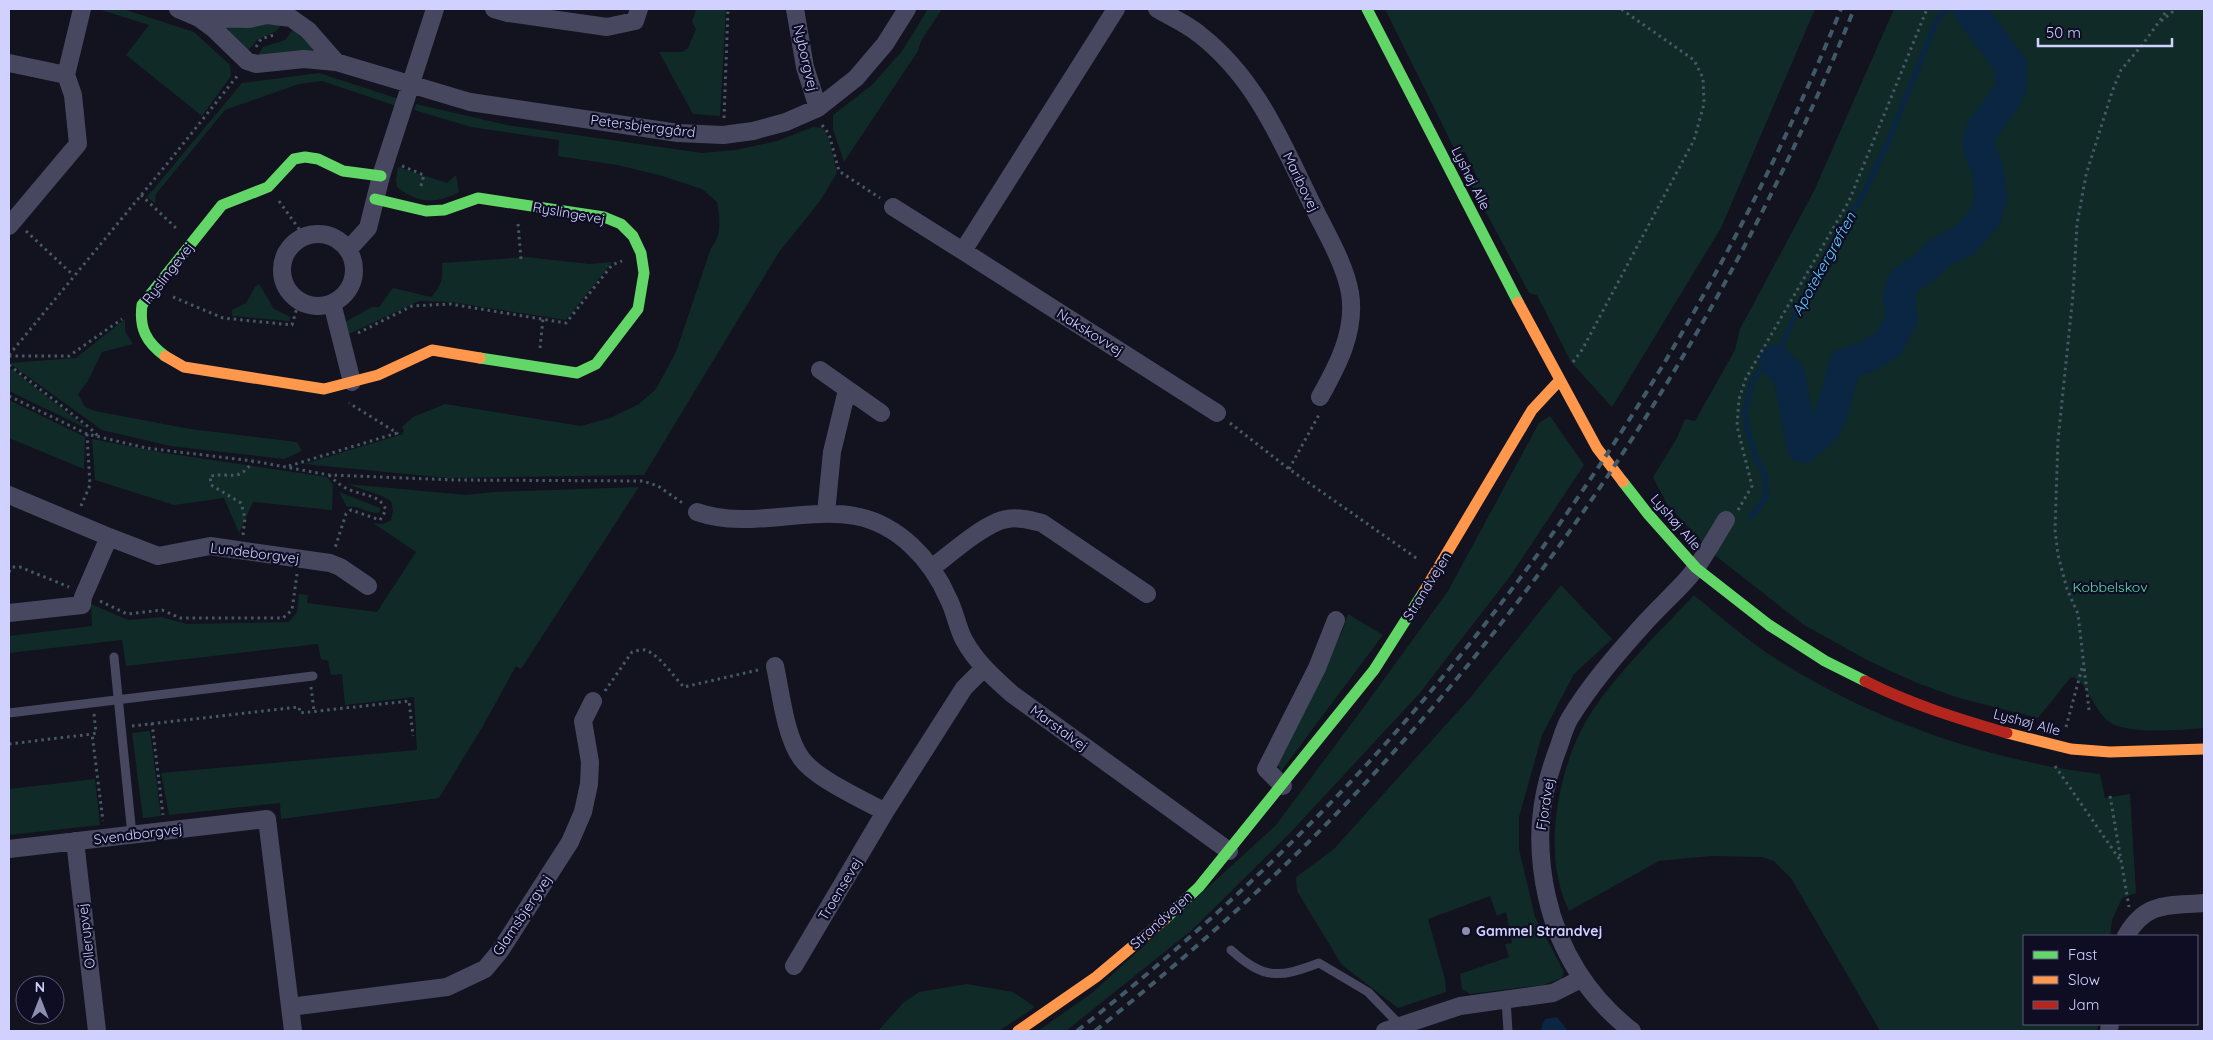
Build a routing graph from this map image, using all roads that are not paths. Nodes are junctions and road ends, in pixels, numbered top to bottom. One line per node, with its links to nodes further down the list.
1 (82, 9): 14 (street)
2 (178, 9): 11 (street)
3 (435, 9): 15 (street)
4 (494, 9): 5 (street)
5 (639, 9)
6 (795, 9): 16 (street, Nyborgvej)
7 (908, 9): 16 (street, Petersbjerggård)
8 (1116, 9): 22 (street)
9 (1157, 9): 28 (street, Maribovej)
10 (1367, 9): 25 (street, Lyshøj Alle)
11 (199, 18): 12 (street, Petersbjerggård); 12 (street)
12 (336, 62): 15 (street, Petersbjerggård)
13 (9, 63): 14 (street)
14 (66, 74): 20 (street)
15 (410, 85): 16 (street, Petersbjerggård); 17 (street)
16 (818, 108)
17 (381, 176): 18 (street); 26 (street, Ryslingevej)
18 (375, 199): 21 (street); 26 (street, Ryslingevej)
19 (893, 207): 22 (street, Nakskovvej)
20 (12, 223)
21 (348, 250): 23 (street); 23 (street)
22 (963, 251): 30 (street, Nakskovvej)
23 (332, 303): 26 (street)
24 (820, 370): 27 (street)
25 (1559, 381): 37 (street, Lyshøj Alle); 50 (street, Strandvejen)
26 (352, 382)
27 (847, 390): 29 (street); 33 (street)
28 (1320, 397)
29 (882, 413)
30 (1216, 413)
31 (9, 495): 35 (street, Lundeborgvej)
32 (697, 512): 33 (street, Marstalvej)
33 (826, 513): 36 (street, Marstalvej)
34 (1730, 517): 37 (street, Fjordvej)
35 (109, 538): 38 (street, Lundeborgvej); 40 (street)
36 (932, 568): 39 (street); 44 (street, Marstalvej)
37 (1696, 568): 49 (street, Lyshøj Alle); 60 (street, Fjordvej)
38 (368, 586)
39 (1147, 594)
40 (9, 613)
41 (1336, 620): 50 (street)
42 (114, 658): 46 (lane)
43 (775, 666): 51 (street)
44 (984, 668): 51 (street, Troensevej); 55 (street, Marstalvej)
45 (312, 676): 46 (lane)
46 (118, 700): 48 (lane); 52 (lane)
47 (593, 701): 62 (street, Glamsbjergvej)
48 (9, 713)
49 (2204, 749)
50 (1283, 786): 55 (street, Strandvejen)
51 (885, 812): 59 (street, Troensevej)
52 (132, 835): 53 (street, Svendborgvej); 62 (street, Svendborgvej)
53 (74, 842): 54 (street, Svendborgvej); 64 (street, Ollerupvej)
54 (9, 849)
55 (1229, 851): 66 (street, Strandvejen)
56 (2204, 903): 57 (street)
57 (2129, 930)
58 (1231, 950): 63 (lane)
59 (794, 966)
60 (1581, 979): 61 (street); 68 (street, Fjordvej)
61 (1506, 1000): 63 (street); 67 (lane)
62 (290, 1007): 65 (street)
63 (1402, 1027)
64 (97, 1031)
65 (293, 1031)
66 (1018, 1031)
67 (1508, 1031)
68 (1632, 1031)

